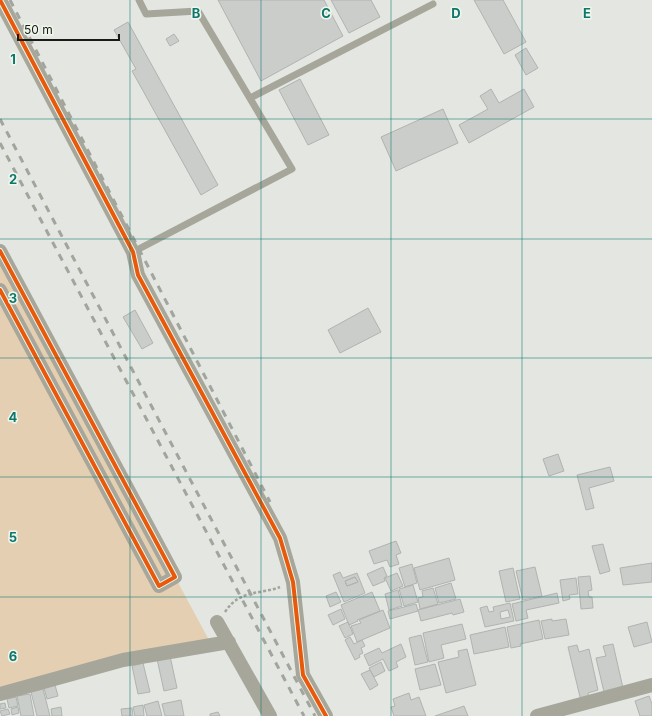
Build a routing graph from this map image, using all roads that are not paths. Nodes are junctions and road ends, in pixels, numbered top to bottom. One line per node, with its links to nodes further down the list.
1 (0, 0): 6 (street)
2 (139, 0): 4 (lane)
3 (433, 4): 4 (lane)
4 (250, 98): 6 (lane)
5 (0, 251): 7 (street)
6 (133, 252): 13 (street)
7 (0, 290)
8 (217, 622): 9 (street)
9 (230, 642): 11 (street); 12 (street)
10 (652, 685): 14 (street)
11 (0, 694)
12 (270, 716)
13 (326, 716)
14 (537, 716)

